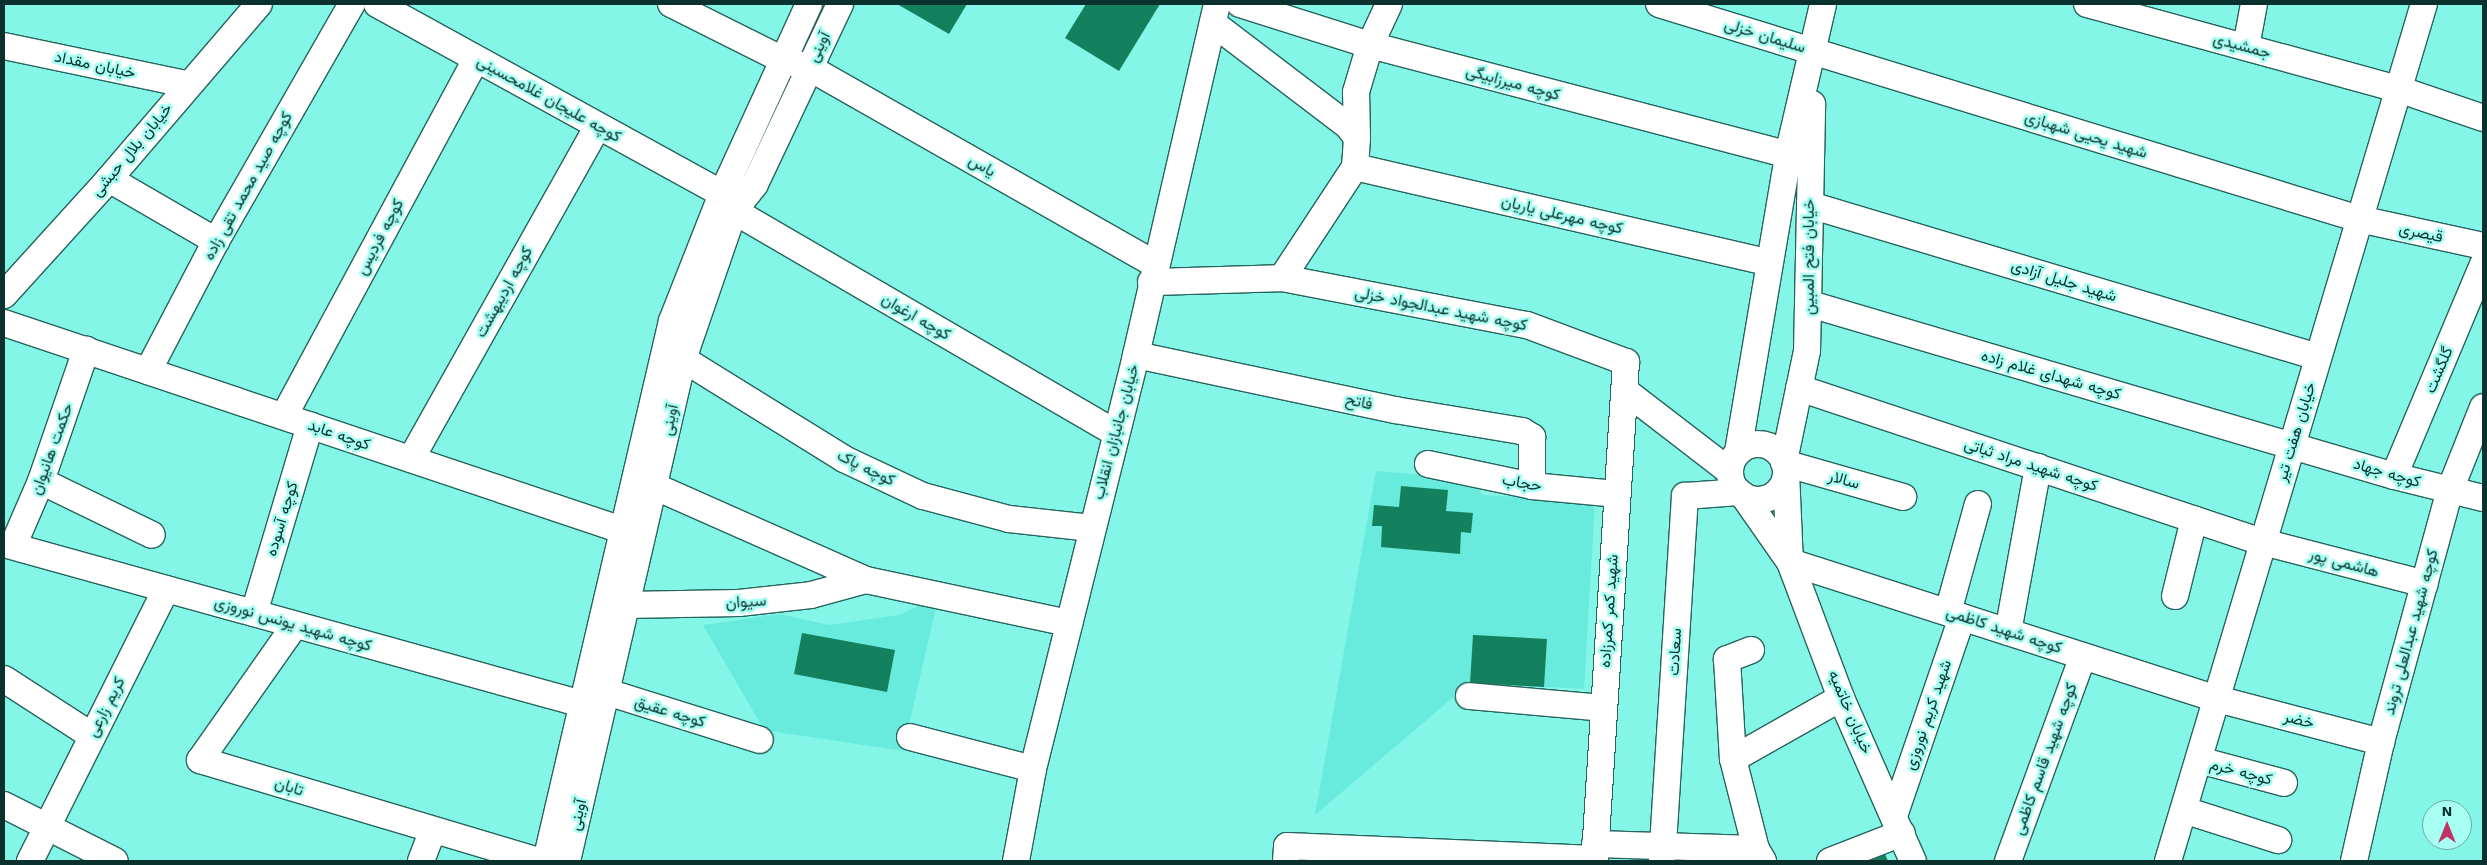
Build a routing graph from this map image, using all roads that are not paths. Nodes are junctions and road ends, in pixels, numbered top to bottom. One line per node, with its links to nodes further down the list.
1 (259, 4): 22 (street, خیابان بلال حبشی)
2 (352, 4): 33 (street, کوچه صید محمد تقی زاده)
3 (376, 4): 19 (street, کوچه علیجان غلامحسینی)
4 (670, 4): 20 (street, یاس)
5 (809, 4): 20 (street, آوینی)
6 (840, 4): 21 (street, آوینی)
7 (1240, 4): 15 (street, کوچه میرزابیگی)
8 (1389, 4): 15 (street)
9 (1659, 4): 18 (street, سلیمان خزلی)
10 (1823, 4): 18 (street, خیابان فتح المبین)
11 (2087, 4): 17 (street, جمشیدی)
12 (2254, 4): 17 (street)
13 (2424, 4): 23 (street, خیابان هفت تیر)
14 (1215, 13): 26 (street); 37 (street, خیابان جانبازان انقلاب)
15 (1370, 45): 26 (street); 27 (street, کوچه میرزابیگی)
16 (4, 46): 22 (street, خیابان مقداد)
17 (2246, 47): 23 (street, جمشیدی)
18 (1813, 50): 27 (street, خیابان فتح المبین); 31 (street, خیابان فتح المبین); 32 (street, شهید یحیی شهبازی)
19 (476, 59): 25 (street, کوچه علیجان غلامحسینی); 51 (street, کوچه فردیس)
20 (783, 60): 21 (street, یاس); 30 (street, آوینی)
21 (808, 67): 30 (street, آوینی); 37 (street, یاس)
22 (186, 84): 29 (street, خیابان بلال حبشی)
23 (2398, 88): 24 (street, جمشیدی); 32 (street, خیابان هفت تیر)
24 (2483, 118)
25 (598, 126): 30 (street, کوچه علیجان غلامحسینی); 55 (street, کوچه اردیبهشت)
26 (1357, 138): 28 (street)
27 (1788, 155): 35 (street, خیابان فتح المبین)
28 (1355, 167): 35 (street, کوچه مهرعلی یاریان); 38 (street)
29 (109, 179): 33 (street); 39 (street, خیابان بلال حبشی)
30 (728, 203): 43 (street, آوینی); 53 (street, کوچه ارغوان)
31 (1810, 205): 40 (street, خیابان فتح المبین); 45 (street, شهید جلیل آزادی)
32 (2359, 219): 34 (street, قیصری); 45 (street, خیابان هفت تیر)
33 (216, 241): 47 (street, کوچه صید محمد تقی زاده)
34 (2483, 246)
35 (1768, 262): 60 (street, خیابان فتح المبین)
36 (2483, 264): 59 (street, گلگشت)
37 (1153, 273): 38 (street, کوچه شهید عبدالجواد خزلی); 44 (street, خیابان جانبازان انقلاب)
38 (1282, 278): 46 (street, کوچه شهید عبدالجواد خزلی)
39 (4, 295)
40 (1810, 304): 48 (street, خیابان فتح المبین); 54 (street, کوچه شهدای غلام زاده)
41 (4, 322): 42 (street, کوچه عابد)
42 (86, 350): 47 (street, کوچه عابد); 61 (street, حکمت هانیوان)
43 (675, 351): 63 (street, آوینی); 70 (street, کوچه پاک); 71 (street, آوینی)
44 (1136, 355): 53 (street, خیابان جانبازان انقلاب); 62 (street, فاتح)
45 (2318, 357): 54 (street, خیابان هفت تیر)
46 (1626, 362): 49 (street, شهید کمر کمرزاده)
47 (148, 371): 51 (street, کوچه عابد)
48 (1800, 388): 57 (street, خیابان فتح المبین); 58 (street, کوچه شهید مراد ثباتی)
49 (1624, 390): 60 (street); 65 (street, شهید کمر کمرزاده)
50 (2483, 406): 64 (street, کوچه شهید عبدالعلی تروند)
51 (284, 416): 52 (street, کوچه عابد)
52 (310, 425): 55 (street, کوچه عابد); 81 (street, کوچه آسوده)
53 (1116, 433): 70 (street, خیابان جانبازان انقلاب)
54 (2292, 446): 59 (street, کوچه جهاد); 73 (street, خیابان هفت تیر)
55 (411, 459): 71 (street, کوچه عابد)
56 (1428, 464): 62 (street, حجاب)
57 (1785, 465): 60 (street); 60 (street); 66 (street, سالار); 75 (street, خیابان خاتمیه)
58 (2038, 467): 69 (street, کوچه شهید مراد ثباتی); 85 (street)
59 (2394, 476): 64 (street, کوچه جهاد)
60 (1737, 477): 75 (street, خیابان خاتمیه); 110 (street, سعادت)
61 (42, 481): 72 (street); 74 (street, حکمت هانیوان)
62 (1532, 486): 65 (street, حجاب)
63 (656, 487): 71 (street); 76 (street); 80 (street, آوینی)
64 (2450, 490): 67 (street, کوچه جهاد); 77 (street, کوچه شهید عبدالعلی تروند)
65 (1616, 494): 94 (street, شهید کمر کمرزاده)
66 (1903, 497)
67 (2483, 498)
68 (1978, 504): 82 (street, شهید کریم نوروزی)
69 (2194, 519): 73 (street, کوچه شهید مراد ثباتی); 79 (street)
70 (1092, 528): 83 (street, خیابان جانبازان انقلاب)
71 (622, 530): 93 (street, آوینی)
72 (152, 535)
73 (2263, 542): 77 (street, هاشمی پور); 92 (street, خیابان هفت تیر)
74 (8, 545): 78 (street, کوچه شهید یونس نوروزی)
75 (1790, 562): 82 (street, کوچه شهید کاظمی); 91 (street, خیابان خاتمیه)
76 (866, 580): 80 (street, سیوان); 83 (street)
77 (2425, 584): 98 (street, کوچه شهید عبدالعلی تروند)
78 (166, 589): 81 (street, کوچه شهید یونس نوروزی); 95 (street, کریم زارعی)
79 (2175, 596)
80 (624, 605): 89 (street, آوینی)
81 (254, 613): 84 (street, کوچه شهید یونس نوروزی)
82 (1955, 615): 85 (street, کوچه شهید کاظمی); 105 (street, شهید کریم نوروزی)
83 (1069, 623): 101 (street, خیابان جانبازان انقلاب)
84 (296, 625): 93 (street, کوچه شهید یونس نوروزی); 107 (street, تابان)
85 (2008, 632): 87 (street, کوچه شهید کاظمی)
86 (1751, 650): 99 (street)
87 (2083, 656): 92 (street, کوچه شهید کاظمی); 122 (street, کوچه شهید قاسم کاظمی)
88 (4, 679): 95 (street)
89 (607, 692): 93 (street); 97 (street, کوچه عقیق); 118 (street, آوینی)
90 (1469, 696): 94 (street)
91 (1842, 698): 99 (street); 105 (street, خیابان خاتمیه)
92 (2216, 699): 98 (street, خضر); 100 (street, خیابان هفت تیر)
93 (582, 704): 117 (street, آوینی)
94 (1603, 708): 111 (street, شهید کمر کمرزاده)
95 (92, 736): 106 (street, کریم زارعی)
96 (910, 737): 101 (street)
97 (760, 740)
98 (2381, 742): 124 (street, کوچه شهید عبدالعلی تروند)
99 (1733, 759): 112 (street)
100 (2199, 760): 102 (street, کوچه خرم); 104 (street, خیابان هفت تیر)
101 (1033, 769): 119 (street, خیابان جانبازان انقلاب)
102 (2284, 783)
103 (4, 805): 106 (street)
104 (2184, 810): 108 (street); 123 (street, خیابان هفت تیر)
105 (1898, 823): 120 (street); 121 (street, خیابان خاتمیه)
106 (46, 825): 113 (street, کریم زارعی); 114 (street)
107 (433, 830): 115 (street); 116 (street, تابان)
108 (2278, 840)
109 (1286, 854): 111 (street)
110 (1663, 854): 111 (street); 112 (street)
111 (1595, 855)
112 (1760, 855)
113 (30, 861)
114 (115, 861)
115 (421, 861)
116 (538, 861)
117 (546, 861)
118 (567, 861)
119 (1016, 861)
120 (1830, 861)
121 (1913, 861)
122 (2008, 861)
123 (2168, 861)
124 (2354, 861)

